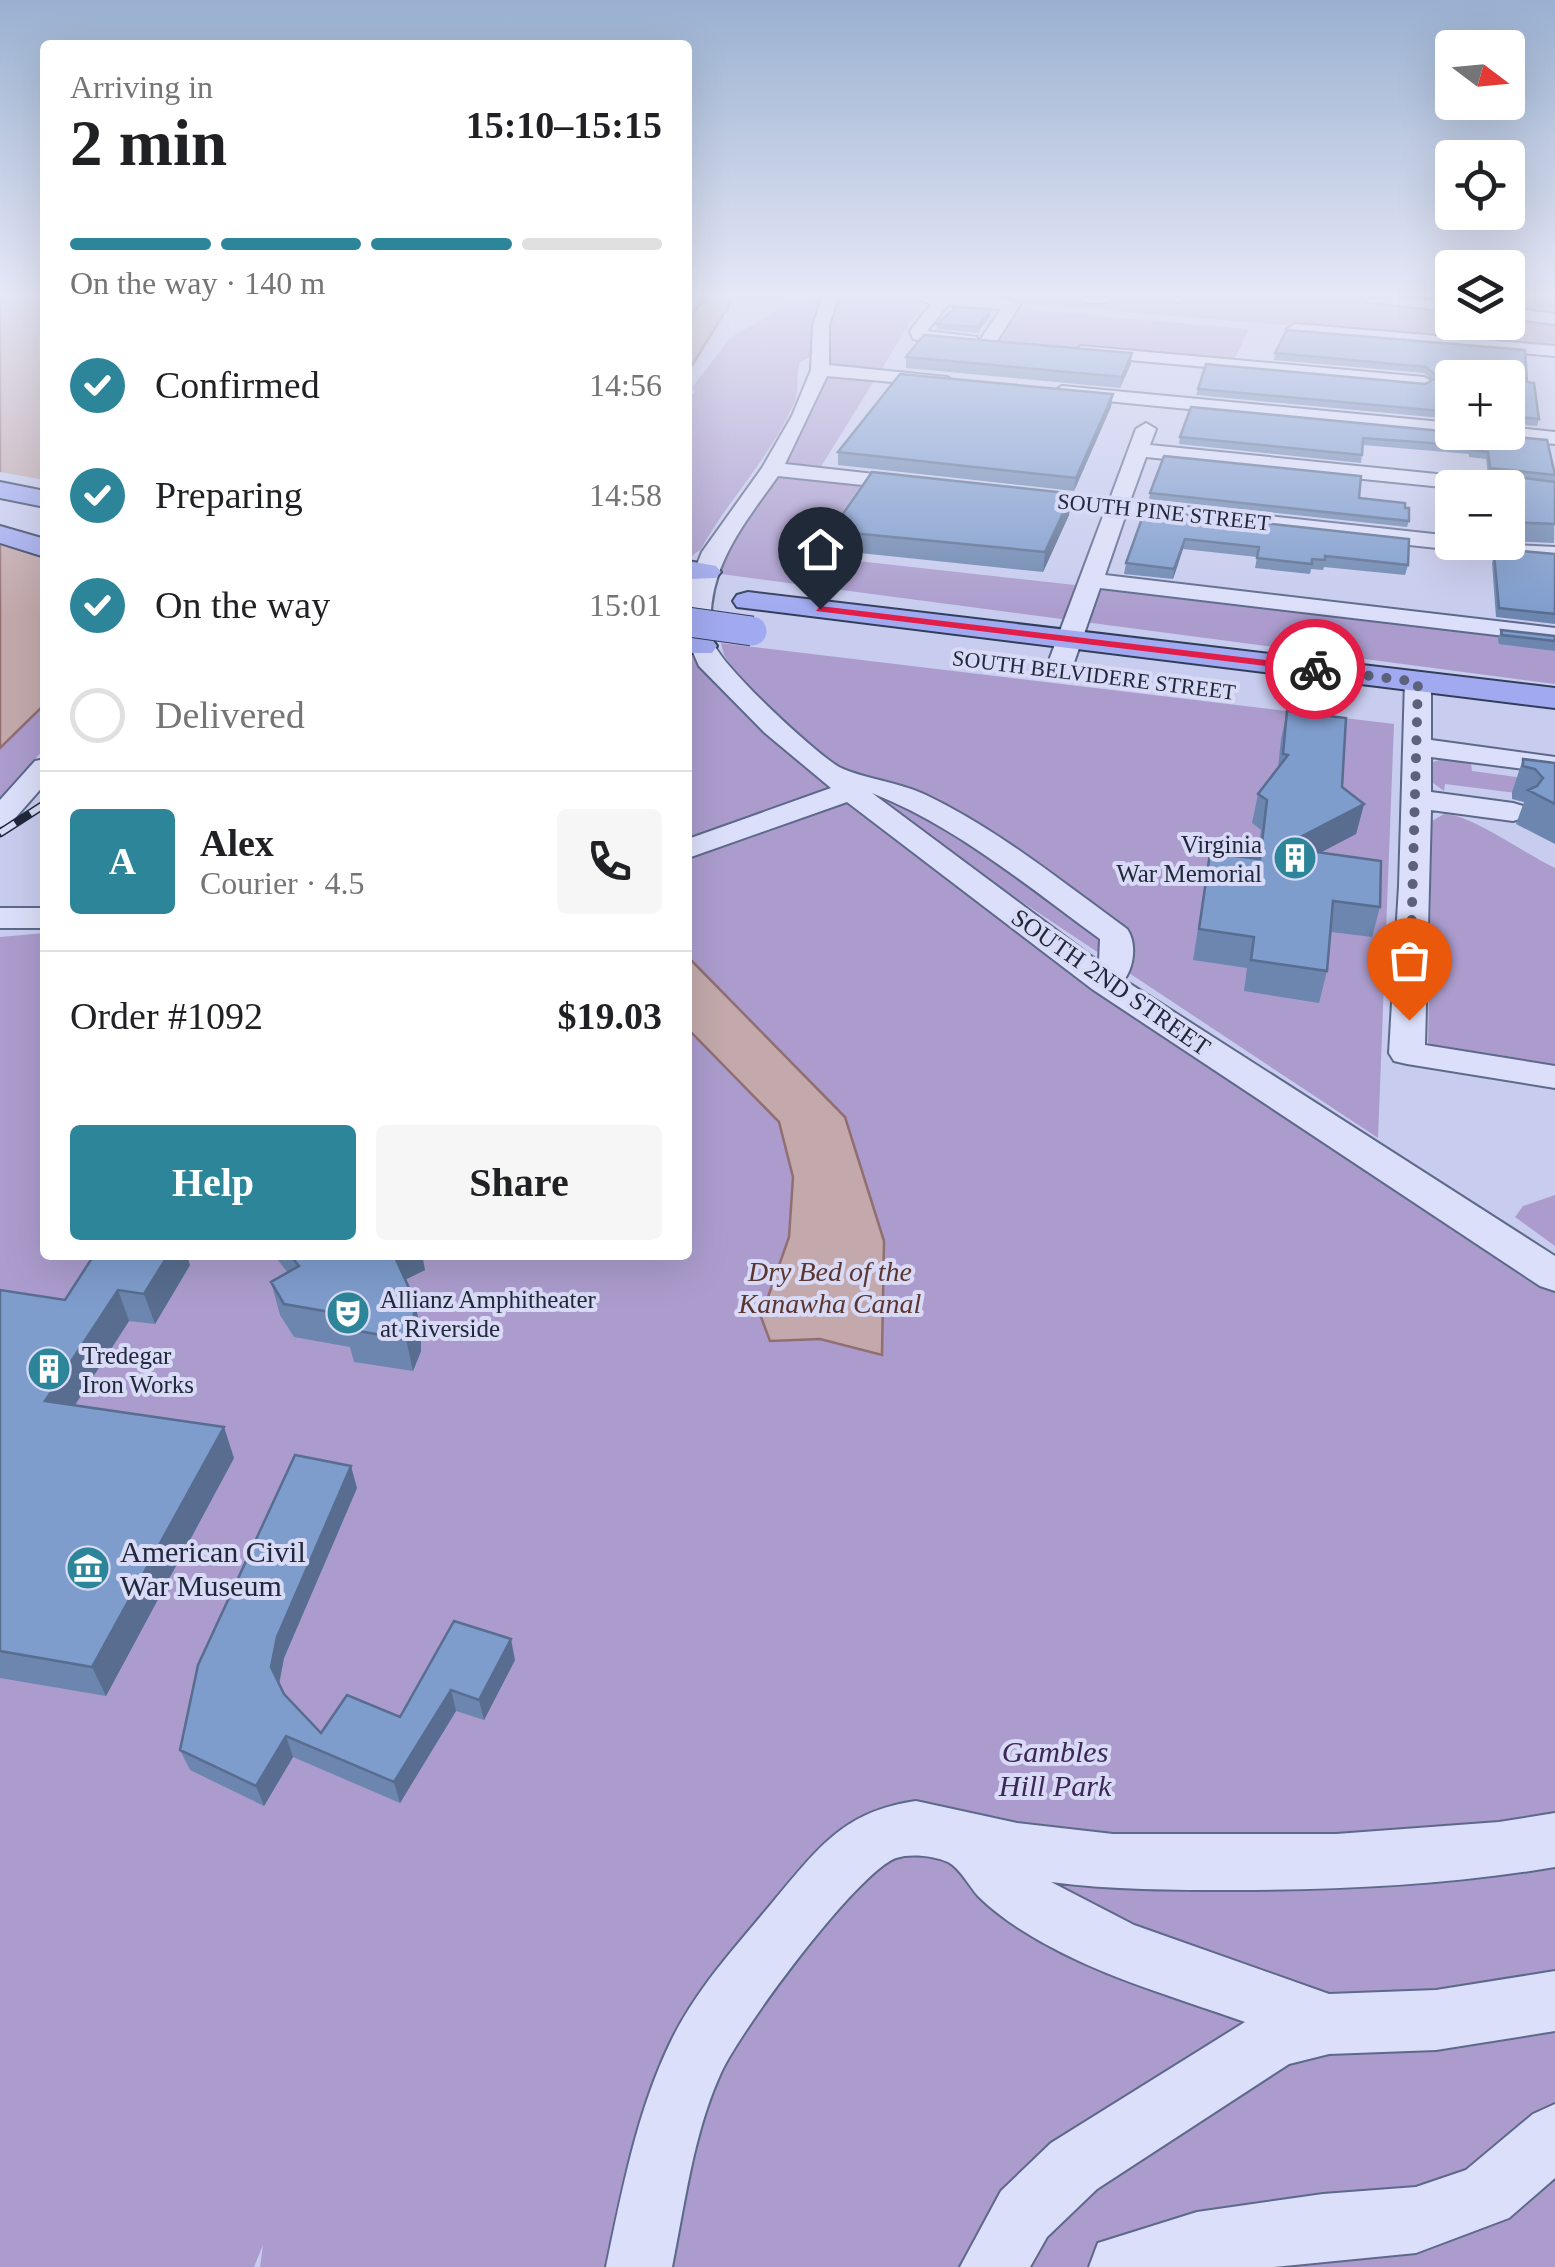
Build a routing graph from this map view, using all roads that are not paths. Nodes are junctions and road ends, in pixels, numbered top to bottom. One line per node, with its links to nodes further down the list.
1 (804, 403): 10 (street)
2 (1155, 403): 9 (street)
3 (1175, 403): 5 (street)
4 (1362, 403): 5 (street)
5 (1361, 420): 6 (street)
6 (1435, 427)
7 (1525, 435): 8 (street)
8 (1555, 438)
9 (1138, 450): 15 (street); 18 (street)
10 (772, 469): 13 (street); 24 (street)
11 (0, 478): 12 (main road)
12 (40, 485)
13 (933, 487)
14 (0, 490): 17 (main road)
15 (1555, 492)
16 (992, 493): 18 (street, SOUTH PINE STREET)
17 (40, 498)
18 (1116, 506): 23 (street, SOUTH PINE STREET); 25 (street)
19 (0, 515): 20 (main road)
20 (40, 523)
21 (0, 534): 22 (main road)
22 (40, 546)
23 (1555, 554)
24 (694, 578): 26 (main road); 28 (street)
25 (1090, 580): 27 (street); 29 (street)
26 (750, 616): 28 (main road, bridge); 29 (main road, SOUTH BELVIDERE STREET); 30 (main road)
27 (1555, 635)
28 (692, 638): 39 (street, SOUTH 2ND STREET)
29 (1069, 639): 32 (street); 35 (main road, SOUTH BELVIDERE STREET)
30 (841, 643)
31 (1022, 666): 32 (main road, SOUTH BELVIDERE STREET)
32 (1058, 671): 33 (main road, SOUTH BELVIDERE STREET)
33 (1096, 676)
34 (1555, 698): 35 (main road, SOUTH BELVIDERE STREET)
35 (1411, 714): 36 (main road, SOUTH BELVIDERE STREET); 37 (street); 40 (street)
36 (1480, 722)
37 (1555, 764)
38 (40, 773): 42 (street)
39 (841, 782): 43 (street); 47 (street, SOUTH 2ND STREET)
40 (1417, 799): 41 (street); 46 (street)
41 (1513, 812)
42 (0, 818)
43 (692, 846)
44 (0, 918): 45 (street)
45 (40, 918)
46 (1555, 1077)
47 (1555, 1276)
48 (968, 1840): 49 (street); 51 (street); 53 (street)
49 (1555, 1840)
50 (1555, 2001): 51 (street)
51 (1329, 2024): 54 (street)
52 (1555, 2136): 55 (street)
53 (639, 2267)
54 (993, 2267)
55 (1122, 2267)

